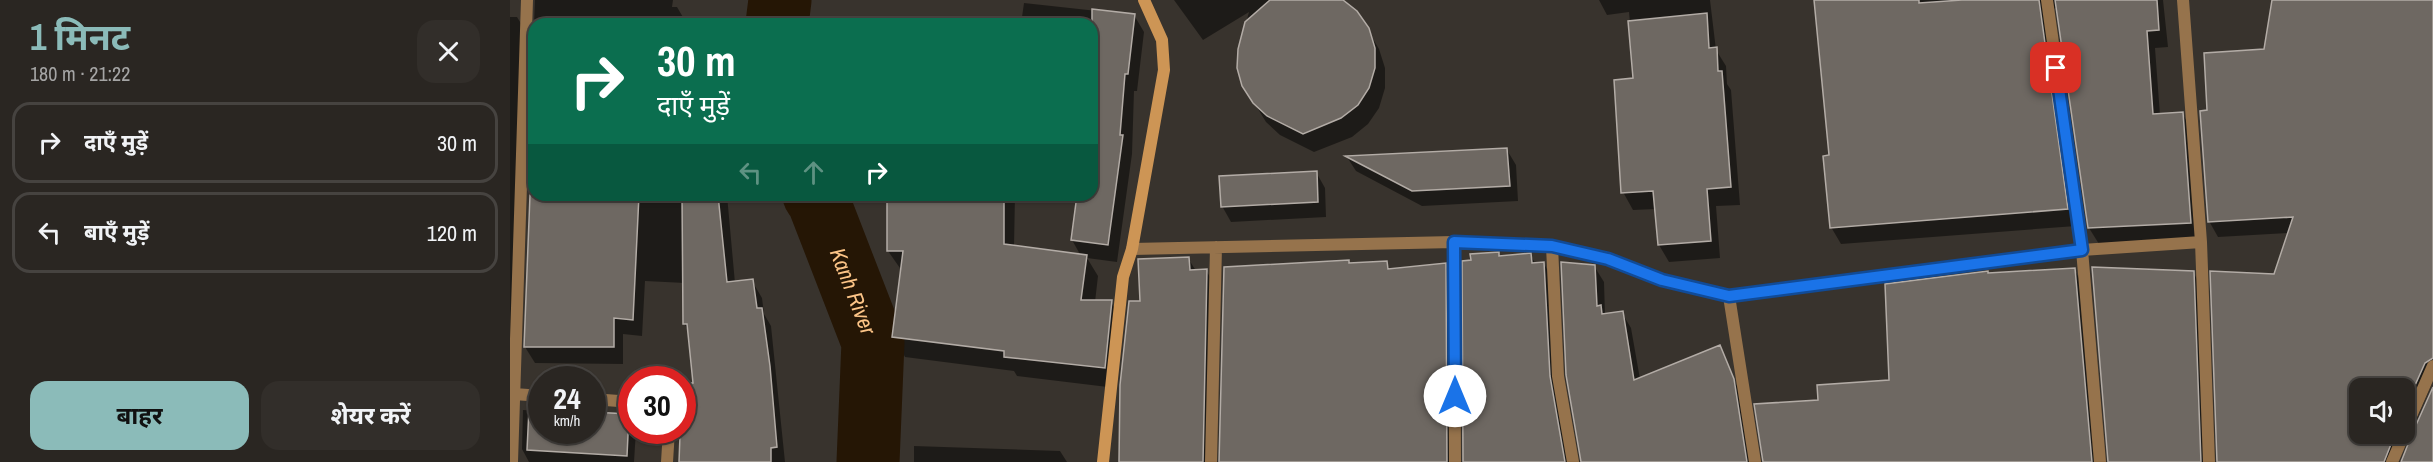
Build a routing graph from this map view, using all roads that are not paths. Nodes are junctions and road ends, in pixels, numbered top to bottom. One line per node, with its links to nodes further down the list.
1 (527, 0): 13 (street)
2 (1144, 0): 9 (street)
3 (2047, 0): 10 (street)
4 (2183, 0): 6 (street)
5 (1454, 242): 7 (street); 8 (street); 22 (street)
6 (2201, 242): 10 (street); 26 (street)
7 (1552, 246): 11 (street); 23 (street)
8 (1216, 247): 9 (street); 21 (street)
9 (1132, 249): 20 (street)
10 (2082, 250): 11 (street); 25 (street)
11 (1729, 296): 24 (street)
12 (2433, 366): 15 (street)
13 (514, 394): 14 (street); 18 (street)
14 (528, 395)
15 (2415, 408)
16 (669, 444): 19 (street)
17 (2399, 444): 27 (street)
18 (512, 462)
19 (668, 462)
20 (1103, 462)
21 (1211, 462)
22 (1455, 462)
23 (1573, 462)
24 (1755, 462)
25 (2100, 462)
26 (2209, 462)
27 (2392, 462)

